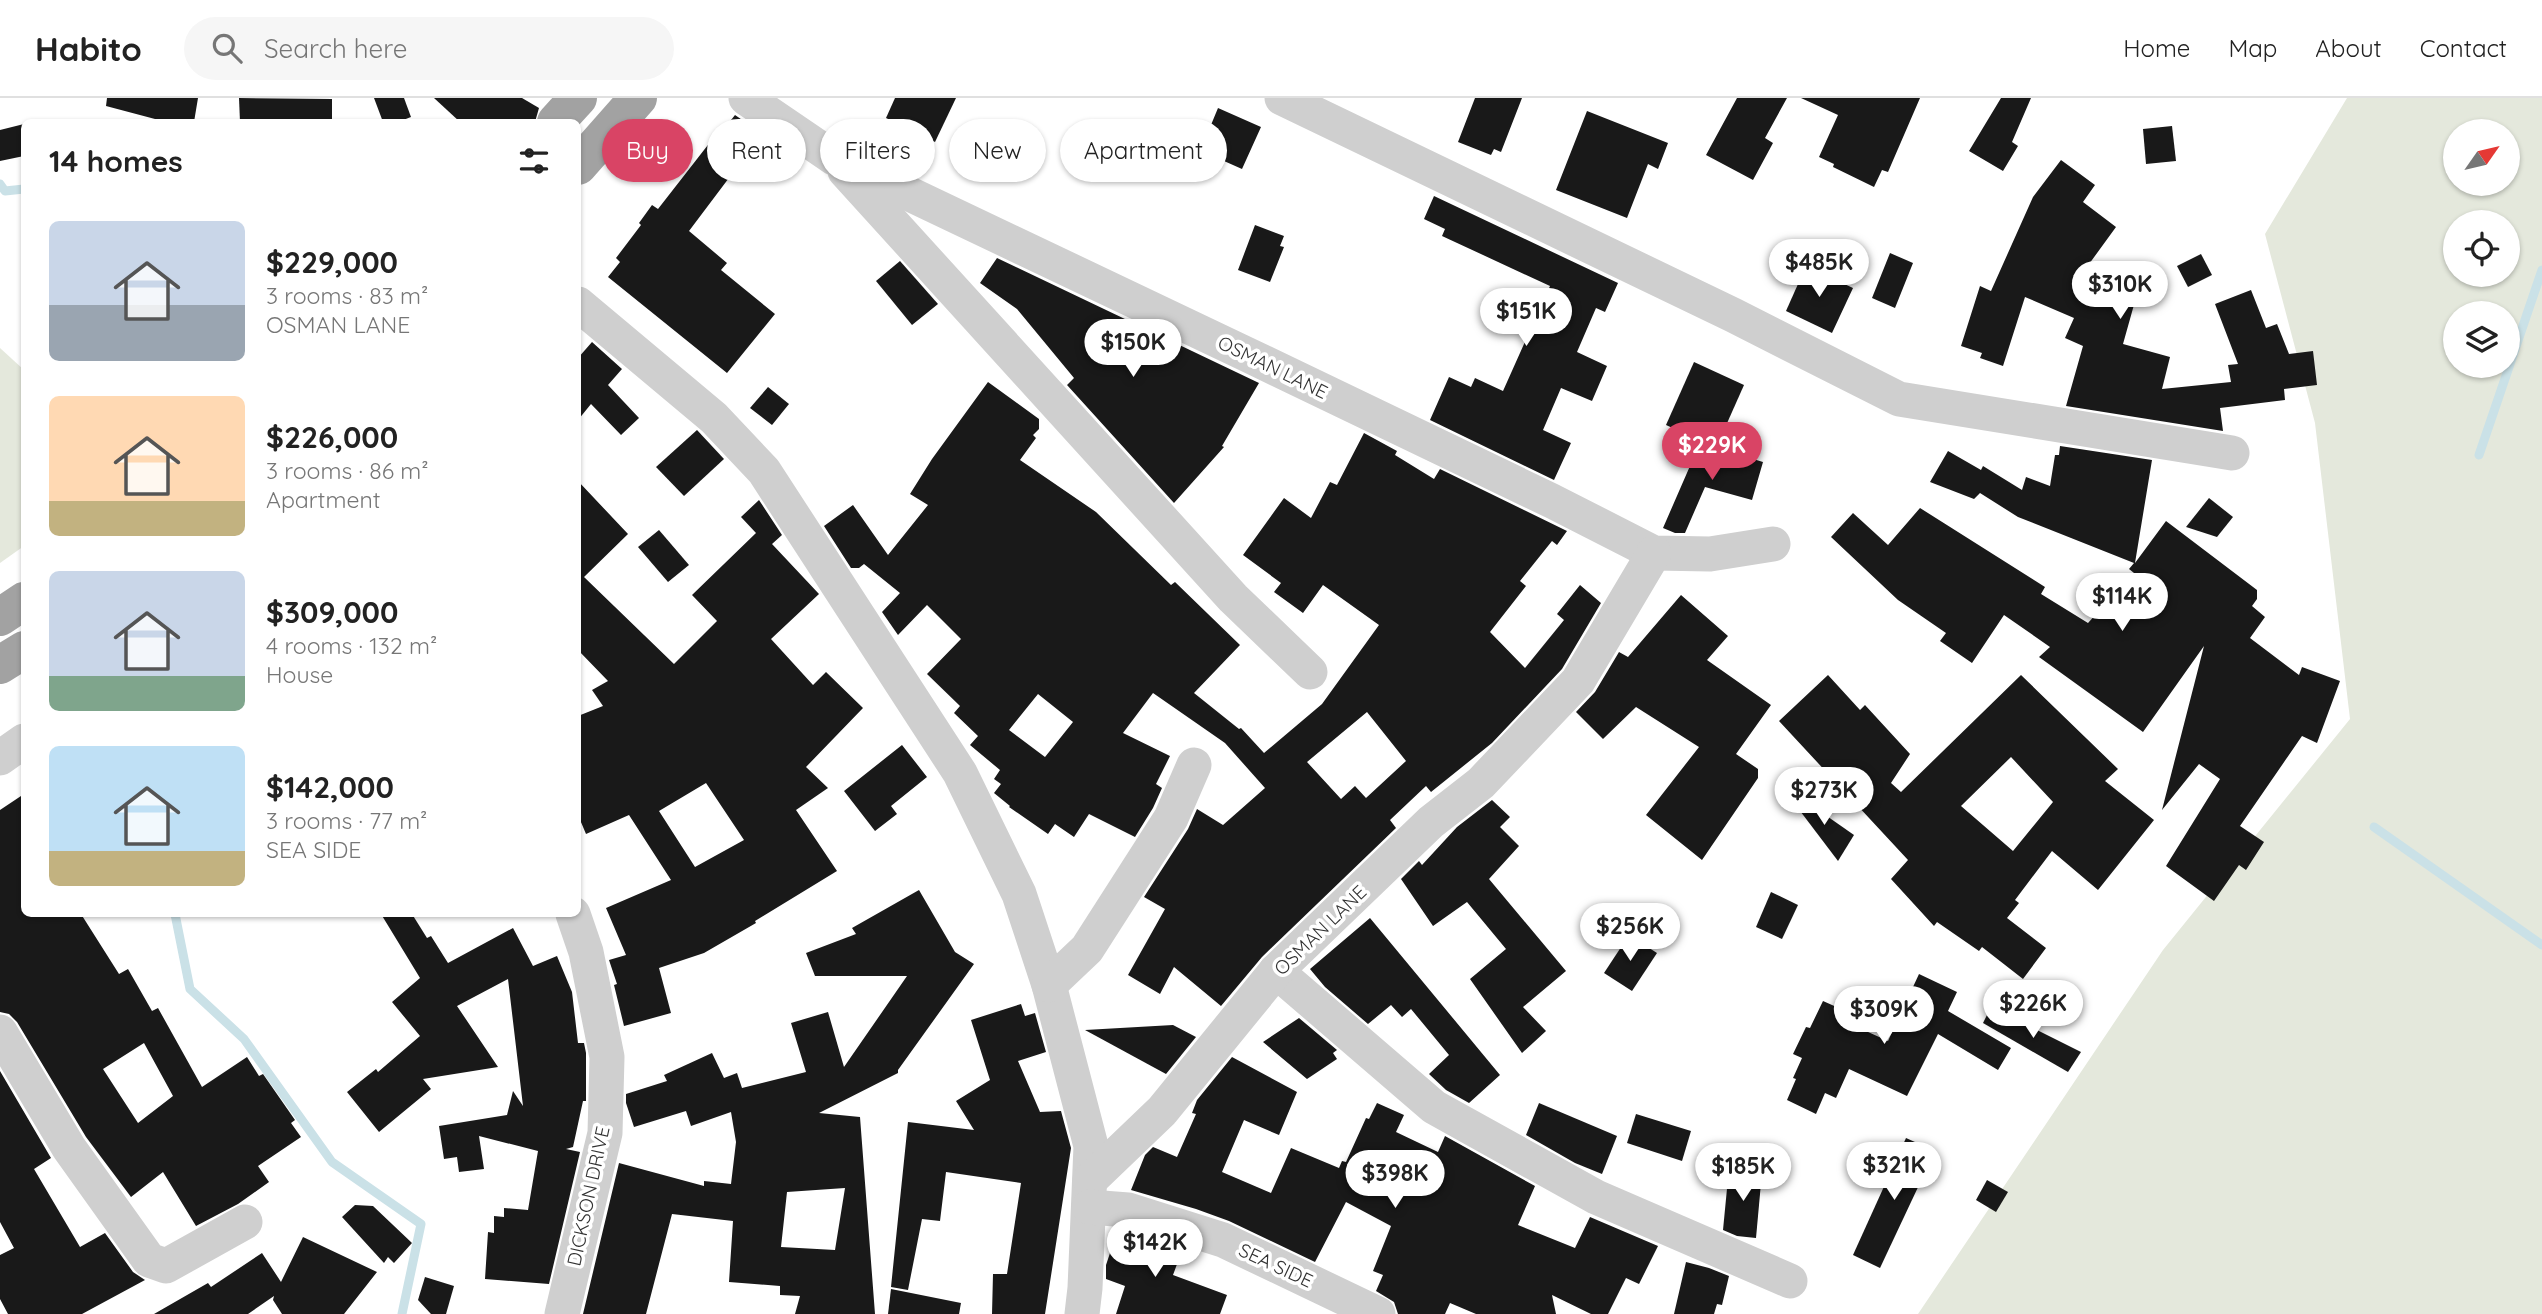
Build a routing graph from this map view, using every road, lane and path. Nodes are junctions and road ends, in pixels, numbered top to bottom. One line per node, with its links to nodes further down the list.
1 (578, 98): 5 (highway)
2 (638, 98): 7 (highway)
3 (746, 98): 6 (street, OSMAN LANE)
4 (1282, 98): 11 (street)
5 (559, 119)
6 (820, 148)
7 (581, 163)
8 (856, 182): 18 (street)
9 (884, 182): 13 (street, OSMAN LANE)
10 (581, 307): 24 (street)
11 (2232, 453)
12 (1773, 544): 13 (street, OSMAN LANE)
13 (1654, 553): 23 (street, OSMAN LANE)
14 (21, 603): 15 (highway)
15 (0, 617)
16 (21, 652): 17 (highway)
17 (0, 665)
18 (1310, 672)
19 (21, 743): 20 (street)
20 (0, 758)
21 (1194, 765): 24 (street)
22 (574, 917): 29 (street, DICKSON DRIVE)
23 (1276, 971): 26 (street, OSMAN LANE); 28 (street)
24 (1049, 985): 26 (street)
25 (0, 1032): 27 (street)
26 (1089, 1194): 30 (street); 31 (street, SEA SIDE)
27 (245, 1222)
28 (1790, 1281)
29 (562, 1314)
30 (1082, 1314)
31 (1378, 1314)

